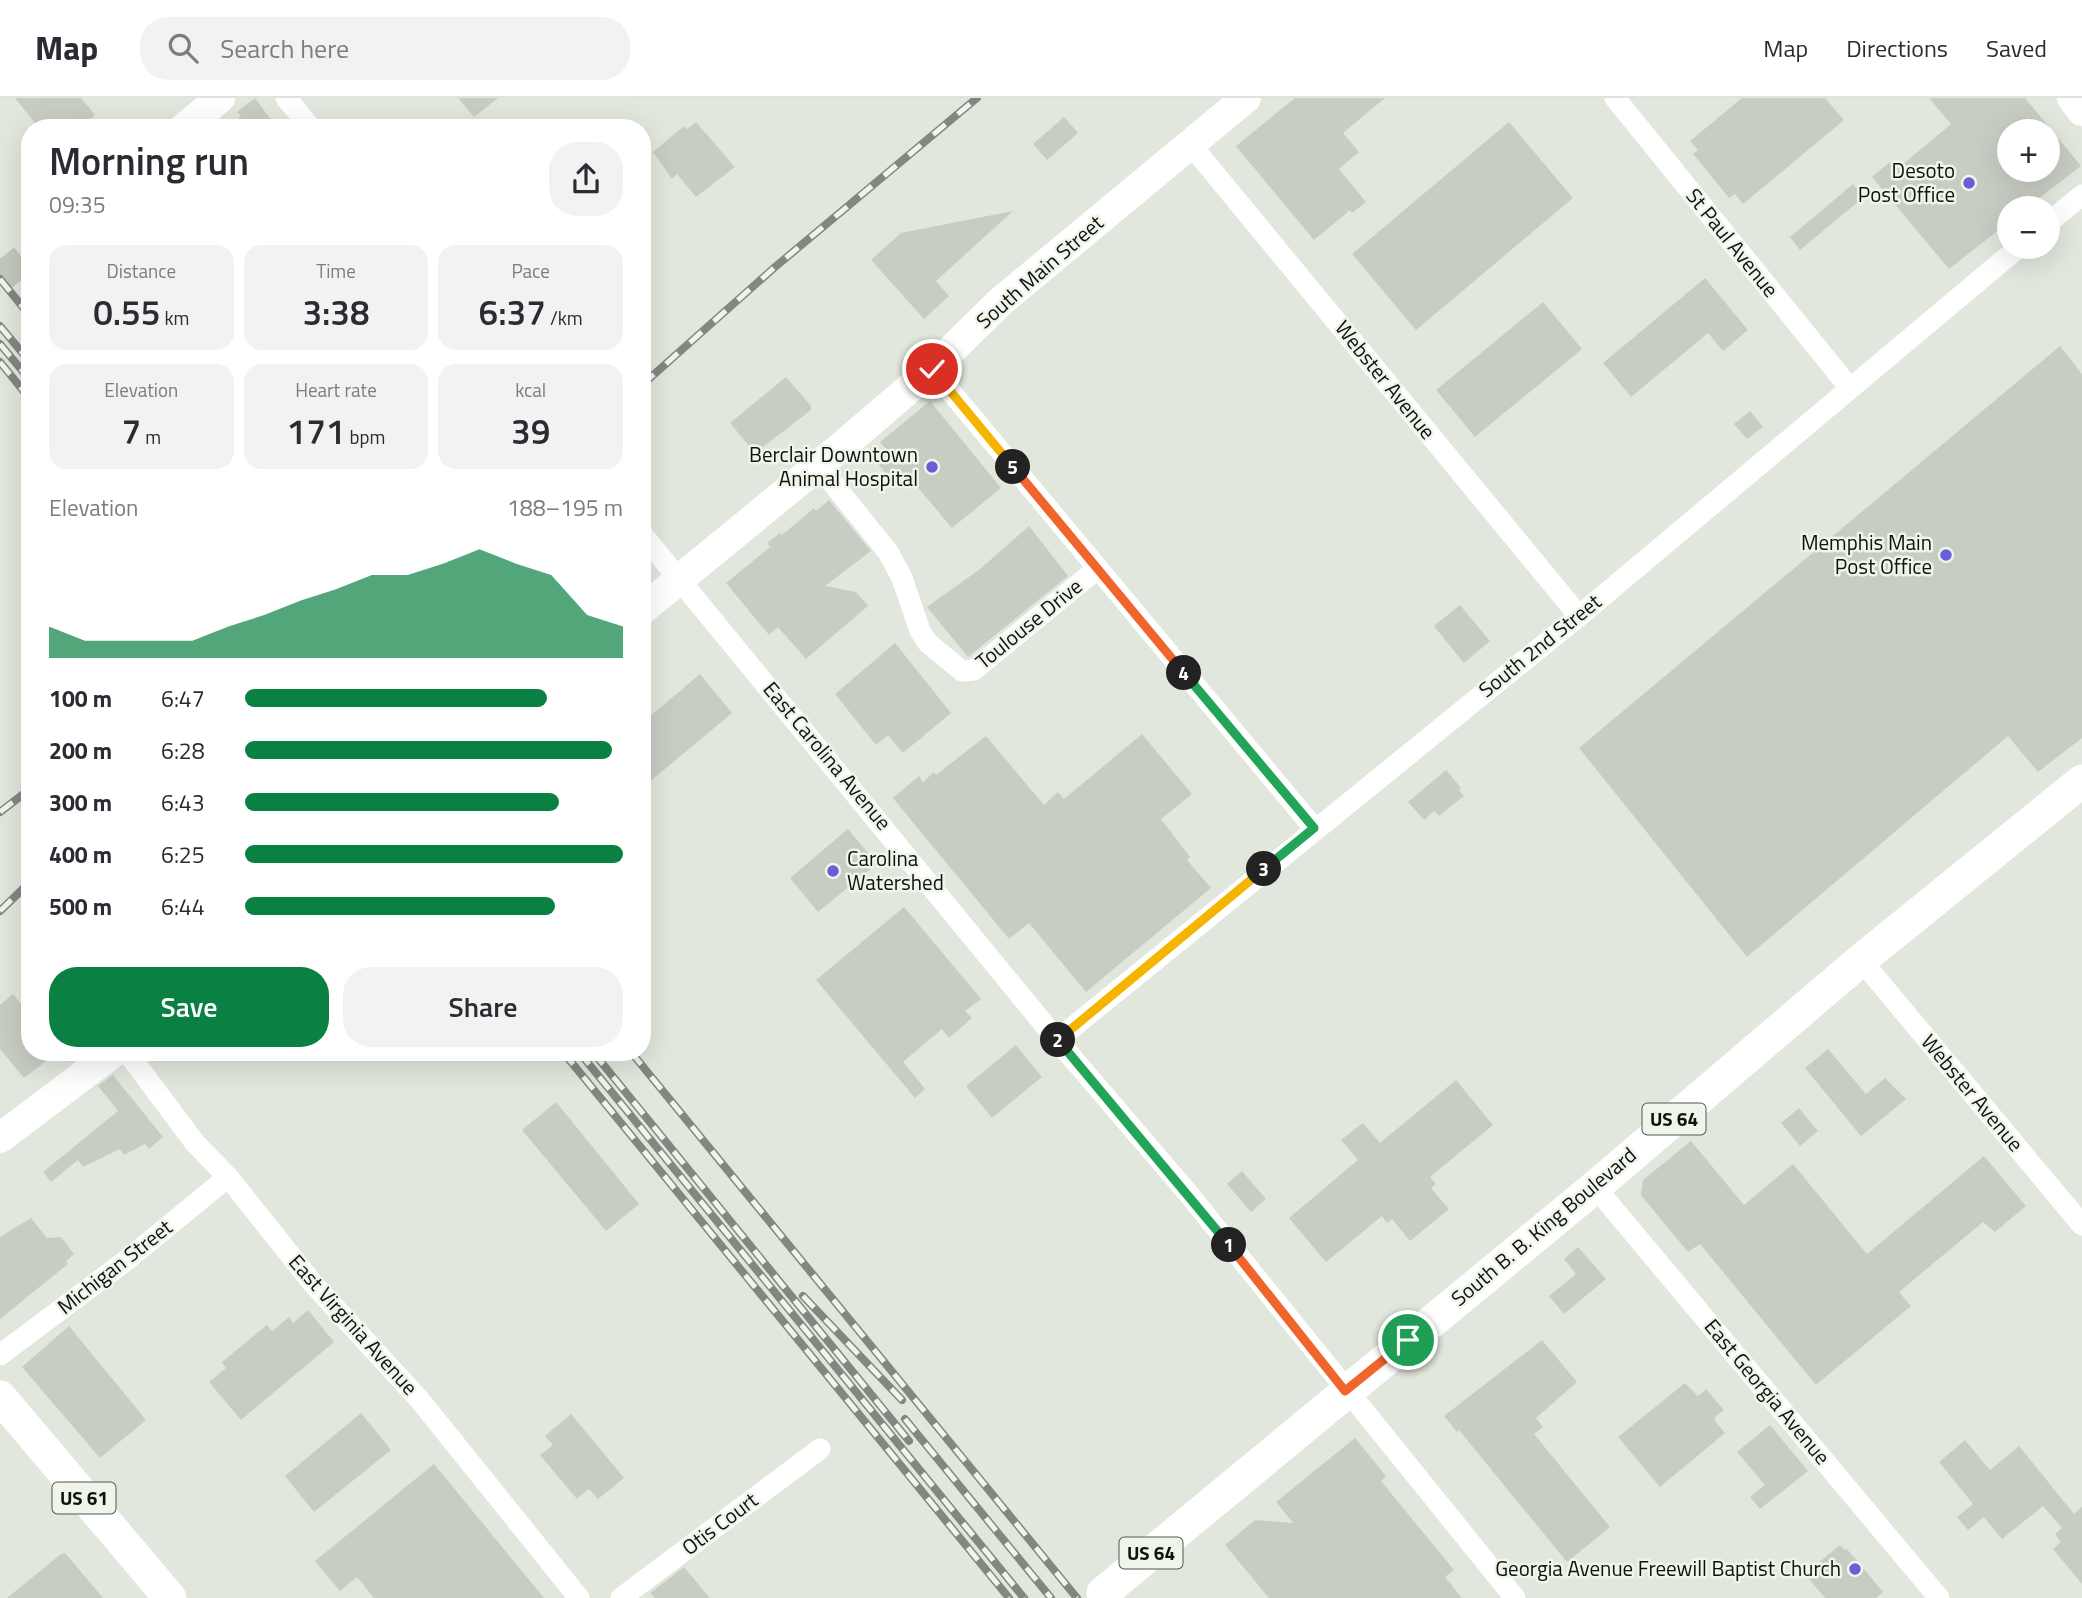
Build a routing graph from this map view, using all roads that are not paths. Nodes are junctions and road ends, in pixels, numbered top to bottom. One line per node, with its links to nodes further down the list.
1 (220, 98): 7 (main road)
2 (286, 98): 8 (street)
3 (1246, 98): 9 (main road, South Main Street)
4 (1615, 98): 14 (street, St Paul Avenue)
5 (2071, 98): 6 (main road)
6 (2082, 111)
7 (195, 119)
8 (304, 119)
9 (1191, 145): 13 (main road, South Main Street); 20 (street, Webster Avenue)
10 (2082, 195): 11 (street)
11 (2060, 213)
12 (2004, 259): 14 (street, South 2nd Street)
13 (932, 369): 15 (main road, South Main Street); 17 (street)
14 (1849, 387): 20 (street, South 2nd Street)
15 (817, 465): 17 (street, Toulouse Drive); 18 (main road, South Main Street)
16 (651, 545): 18 (street, East Carolina Avenue)
17 (1097, 569): 22 (street)
18 (680, 579): 19 (main road, South Main Street); 24 (street, East Carolina Avenue)
19 (651, 603)
20 (1578, 615): 22 (street, South 2nd Street)
21 (2082, 781): 23 (main road, South B. B. King Boulevard / US 64)
22 (1314, 828): 24 (street, South 2nd Street)
23 (1861, 960): 29 (main road, South B. B. King Boulevard / US 64); 30 (street, Webster Avenue)
24 (1058, 1040): 32 (street, East Carolina Avenue)
25 (102, 1061): 27 (main road)
26 (134, 1061): 28 (street, East Virginia Avenue)
27 (0, 1138)
28 (228, 1177): 31 (street, Michigan Street); 37 (street, East Virginia Avenue)
29 (1595, 1187): 32 (main road, South B. B. King Boulevard / US 64); 40 (street, East Georgia Avenue)
30 (2082, 1225)
31 (0, 1355)
32 (1345, 1391): 35 (main road, South B. B. King Boulevard / US 64); 39 (street, East Carolina Avenue)
33 (0, 1397): 36 (main road, US 61)
34 (820, 1449): 38 (street, Otis Court)
35 (1103, 1593)
36 (170, 1598)
37 (579, 1598)
38 (621, 1598)
39 (1515, 1598)
40 (1939, 1598)

